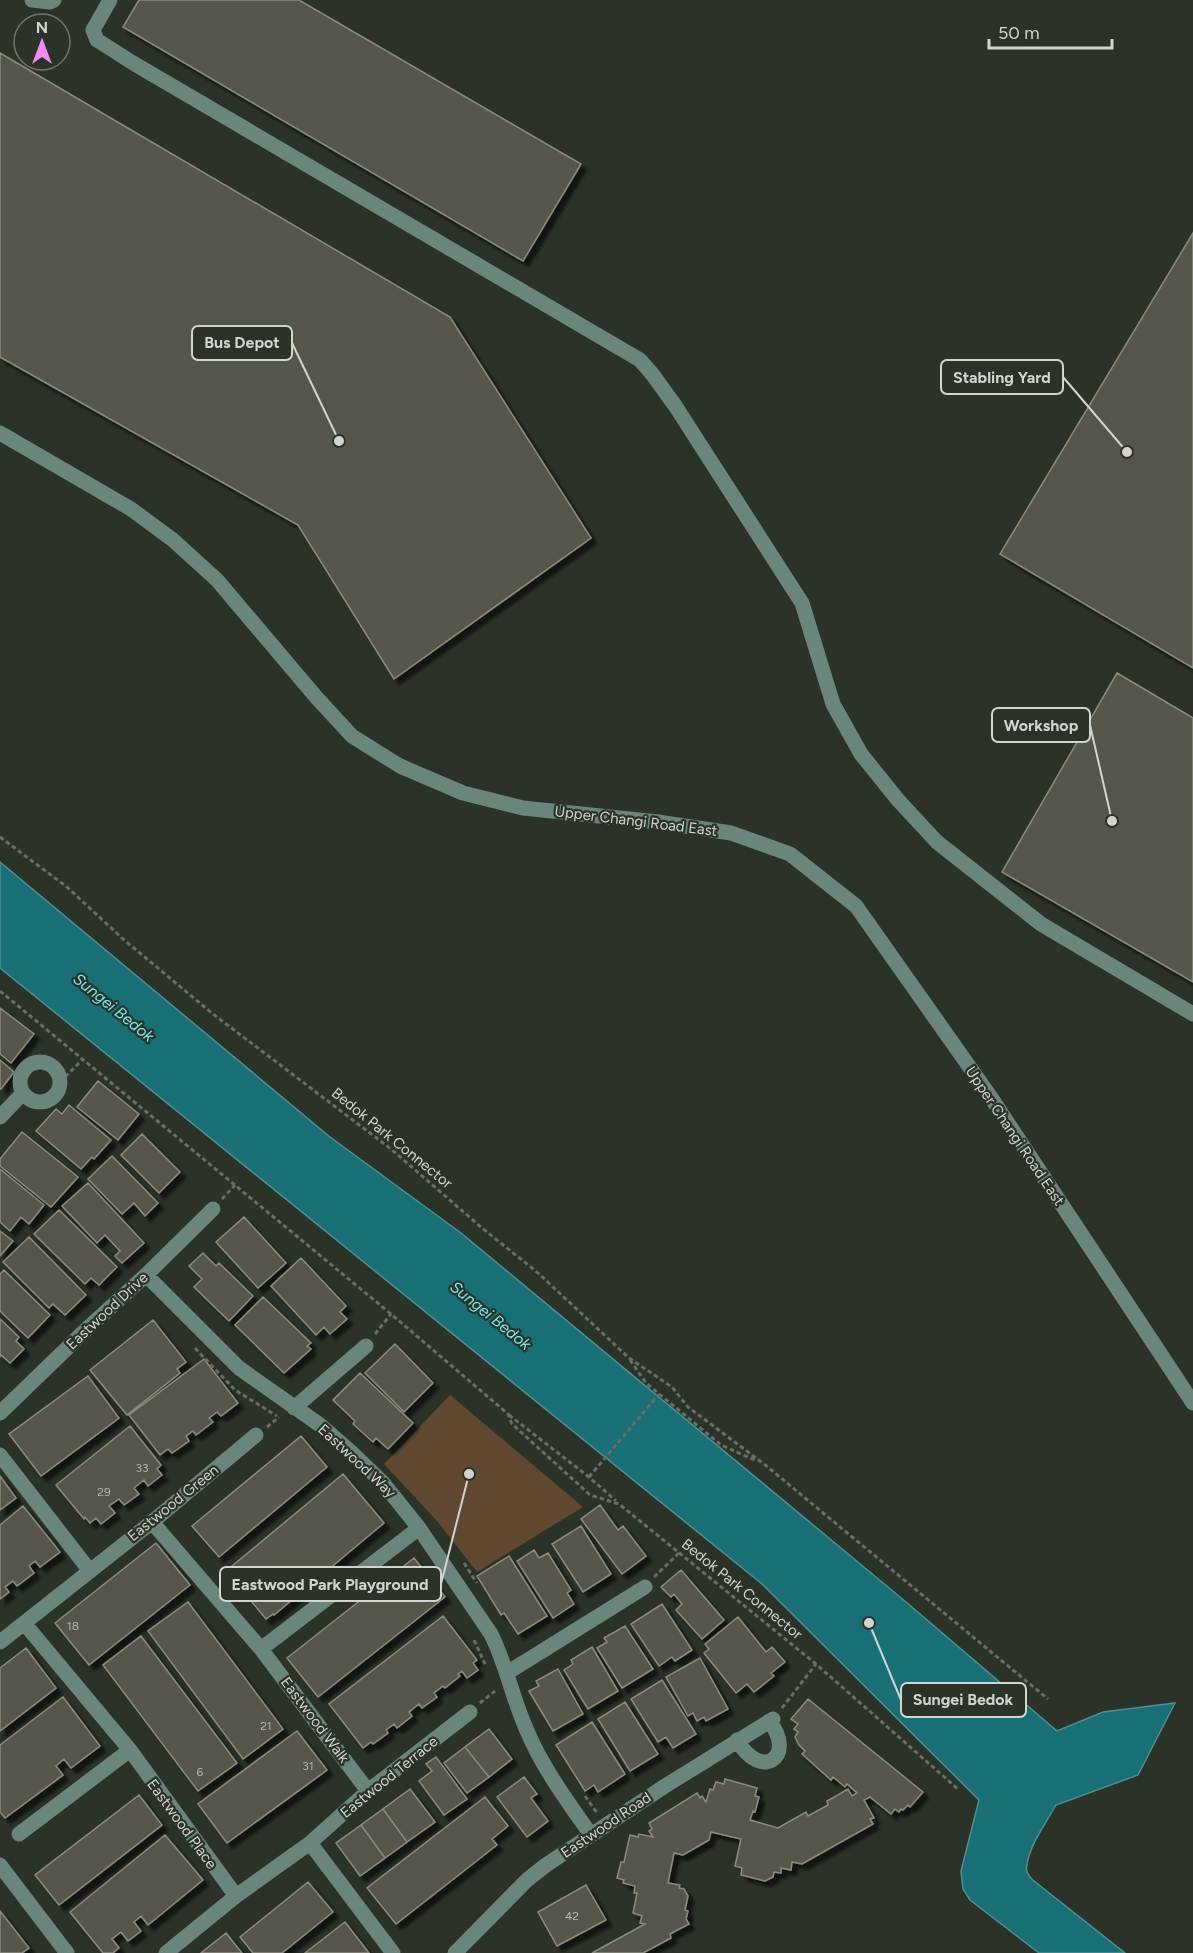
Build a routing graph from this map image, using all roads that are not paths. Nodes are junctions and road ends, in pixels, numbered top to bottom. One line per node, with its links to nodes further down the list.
1 (32, 0): 2 (street)
2 (54, 0)
3 (110, 0): 5 (street)
4 (0, 433): 11 (street, Upper Changi Road East)
5 (1193, 1014)
6 (23, 1093): 6 (street); 7 (street)
7 (0, 1117)
8 (213, 1209): 9 (street, Eastwood Drive)
9 (146, 1275): 12 (street, Eastwood Way); 13 (street, Eastwood Drive)
10 (366, 1346): 12 (street)
11 (1193, 1403)
12 (294, 1408): 17 (street, Eastwood Way)
13 (0, 1413)
14 (256, 1435): 16 (street, Eastwood Green)
15 (0, 1455): 18 (street)
16 (152, 1522): 18 (street, Eastwood Green); 22 (street, Eastwood Walk)
17 (419, 1528): 22 (street); 23 (street, Eastwood Way)
18 (90, 1571): 20 (street, Eastwood Green)
19 (645, 1587): 23 (street)
20 (24, 1623): 21 (street, Eastwood Green); 26 (street, Eastwood Place)
21 (0, 1642)
22 (261, 1649): 27 (street, Eastwood Walk)
23 (507, 1673): 29 (street, Eastwood Way)
24 (470, 1712): 27 (street, Eastwood Terrace)
25 (737, 1740): 25 (street, Eastwood Road); 29 (street, Eastwood Road)
26 (130, 1750): 28 (street); 32 (street, Eastwood Place)
27 (368, 1791): 30 (street, Eastwood Terrace)
28 (19, 1834)
29 (591, 1834): 36 (street, Eastwood Road)
30 (310, 1843): 32 (street, Eastwood Terrace); 35 (street)
31 (0, 1865): 33 (street)
32 (236, 1896): 34 (street, Eastwood Terrace)
33 (59, 1950)
34 (166, 1953)
35 (393, 1953)
36 (455, 1953)

